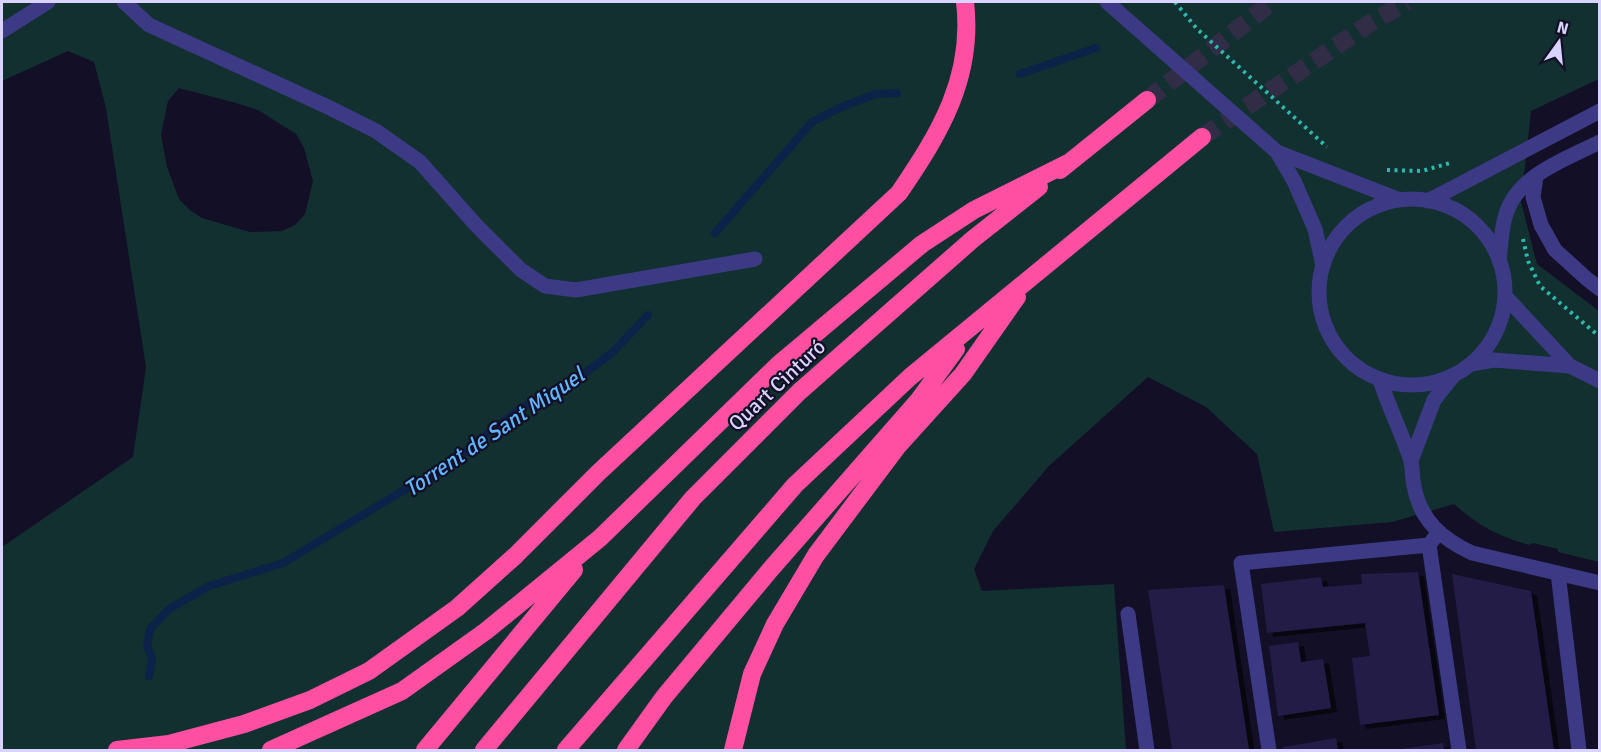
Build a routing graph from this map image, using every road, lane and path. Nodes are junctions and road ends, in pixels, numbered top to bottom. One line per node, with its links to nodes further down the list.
1 (48, 2): 6 (street)
2 (124, 2): 20 (street)
3 (965, 2): 39 (highway)
4 (1175, 2): 11 (path)
5 (1109, 3): 12 (street)
6 (2, 31)
7 (1147, 100): 14 (highway, Quart Cinturó)
8 (1599, 111): 18 (street)
9 (1202, 137): 23 (highway)
10 (1599, 142): 16 (street)
11 (1335, 151)
12 (1277, 152): 17 (street); 22 (street)
13 (1460, 159): 15 (path)
14 (1068, 163): 34 (highway); 42 (highway, Quart Cinturó)
15 (1381, 169)
16 (1536, 177): 21 (street); 24 (street)
17 (1400, 200): 18 (street); 22 (street)
18 (1428, 201): 21 (street)
19 (1523, 238): 27 (path)
20 (755, 260)
21 (1499, 261): 25 (street)
22 (1323, 266): 31 (street)
23 (1031, 276): 26 (highway); 45 (highway)
24 (1599, 289)
25 (1505, 296): 28 (street); 29 (street)
26 (971, 328): 43 (highway); 44 (highway)
27 (1599, 337)
28 (1471, 364): 29 (street); 30 (street)
29 (1570, 366): 32 (street)
30 (1455, 374): 31 (street); 33 (street)
31 (1380, 379): 33 (street)
32 (1599, 381)
33 (1412, 462): 35 (street)
34 (600, 538): 40 (highway); 41 (highway)
35 (1434, 539): 36 (street); 47 (street); 48 (street)
36 (1558, 573): 37 (street); 49 (street)
37 (1599, 583)
38 (1128, 614): 46 (street)
39 (117, 750)
40 (271, 750)
41 (425, 750)
42 (484, 750)
43 (566, 750)
44 (626, 750)
45 (733, 750)
46 (1146, 750)
47 (1269, 750)
48 (1459, 750)
49 (1579, 750)

